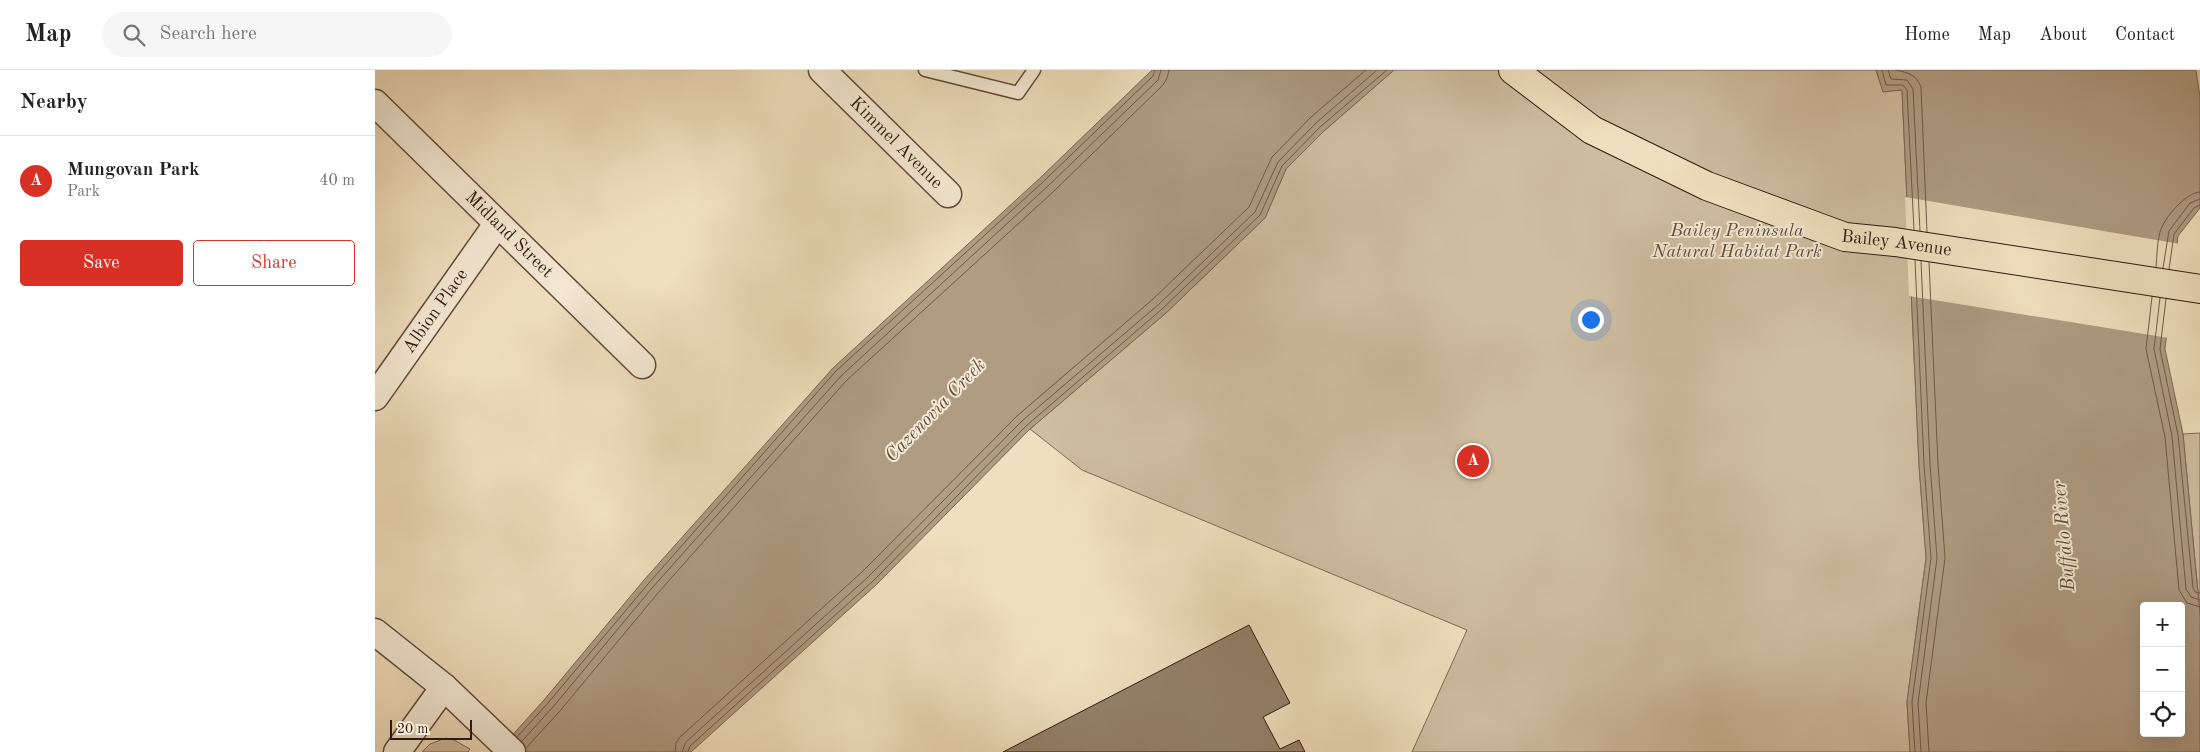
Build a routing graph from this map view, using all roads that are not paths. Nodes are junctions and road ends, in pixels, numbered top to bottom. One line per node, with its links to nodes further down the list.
1 (822, 70): 6 (street, Kimmel Avenue)
2 (925, 70): 3 (lane)
3 (1034, 70)
4 (1513, 70): 8 (main road, Bailey Avenue)
5 (375, 103): 7 (street, Midland Street)
6 (948, 194)
7 (497, 224): 9 (street, Midland Street); 10 (street, Albion Place)
8 (2192, 288)
9 (642, 365)
10 (375, 398)
11 (375, 632): 12 (street)
12 (444, 688): 13 (street); 14 (street)
13 (397, 752)
14 (512, 752)

